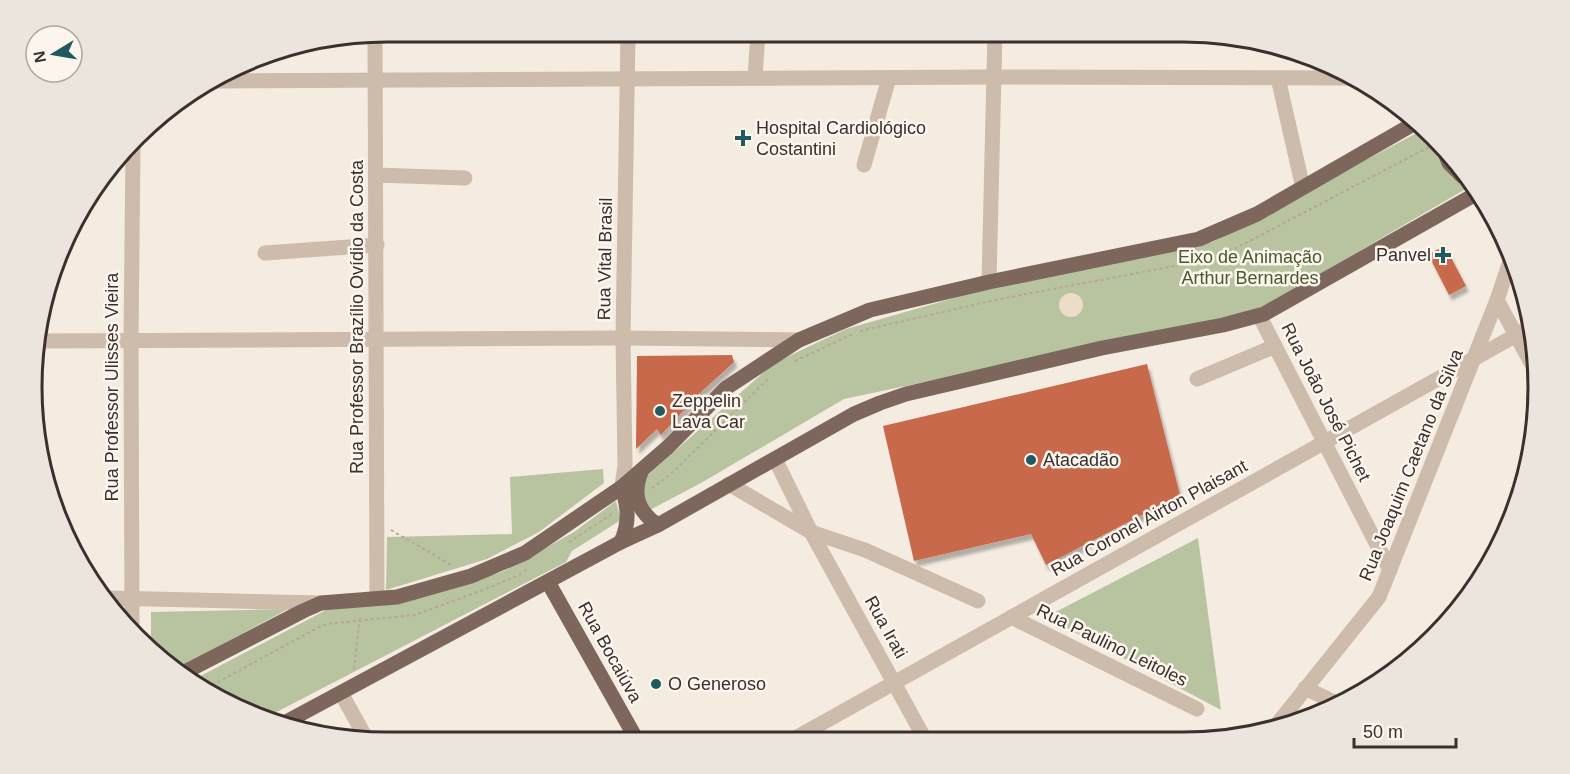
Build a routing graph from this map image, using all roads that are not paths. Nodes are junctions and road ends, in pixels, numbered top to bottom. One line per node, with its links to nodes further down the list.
1 (628, 42): 6 (street, Rua Vital Brasil)
2 (757, 42): 7 (street)
3 (995, 42): 5 (street)
4 (375, 43): 11 (street, Rua Professor Brazílio Ovídio da Costa)
5 (995, 77): 8 (street); 9 (street); 23 (street)
6 (627, 78): 7 (street); 11 (street); 27 (street, Rua Vital Brasil)
7 (755, 78): 8 (street)
8 (889, 78): 15 (street)
9 (1278, 78): 10 (street); 18 (street)
10 (1336, 78)
11 (375, 79): 12 (street); 16 (street, Rua Professor Brazílio Ovídio da Costa)
12 (228, 81)
13 (1409, 127): 18 (main road)
14 (133, 154): 29 (street, Rua Professor Ulisses Vieira)
15 (864, 165)
16 (376, 175): 17 (street); 20 (street, Rua Professor Brazílio Ovídio da Costa)
17 (465, 178)
18 (1303, 188): 23 (main road)
19 (1471, 197): 25 (main road)
20 (376, 245): 21 (street); 28 (street, Rua Professor Brazílio Ovídio da Costa)
21 (266, 253)
22 (1507, 269): 24 (street, Rua Joaquim Caetano da Silva)
23 (989, 282): 30 (main road)
24 (1497, 300): 26 (street); 33 (street, Rua Joaquim Caetano da Silva)
25 (1259, 315): 32 (street, Rua João José Pichet); 36 (main road)
26 (1521, 332): 33 (street, Rua Coronel Airton Plaisant)
27 (623, 338): 28 (street); 30 (street); 39 (street, Rua Vital Brasil)
28 (378, 339): 29 (street); 47 (street, Rua Professor Brazílio Ovídio da Costa)
29 (131, 340): 31 (street); 46 (street, Rua Professor Ulisses Vieira)
30 (799, 340): 37 (main road)
31 (45, 341)
32 (1275, 346): 34 (street); 35 (street, Rua João José Pichet)
33 (1474, 359): 35 (street, Rua Coronel Airton Plaisant); 43 (street, Rua Joaquim Caetano da Silva)
34 (1197, 379)
35 (1326, 442): 43 (street, Rua João José Pichet); 50 (street, Rua Coronel Airton Plaisant)
36 (775, 459): 38 (main road); 41 (street, Rua Irati)
37 (641, 472): 39 (main road); 40 (main road)
38 (729, 484): 40 (main road); 41 (street)
39 (622, 487): 42 (main road); 47 (main road)
40 (658, 525): 42 (main road)
41 (811, 532): 48 (street); 53 (street, Rua Irati)
42 (621, 542): 44 (main road)
43 (1390, 570): 54 (street, Rua Joaquim Caetano da Silva)
44 (548, 582): 55 (main road); 61 (main road, Rua Bocaiúva)
45 (114, 598): 46 (street)
46 (132, 598): 49 (street); 51 (street, Rua Professor Ulisses Vieira)
47 (369, 600): 49 (main road)
48 (978, 601)
49 (321, 603): 52 (main road)
50 (1011, 617): 53 (street, Rua Coronel Airton Plaisant); 57 (street, Rua Paulino Leitoles)
51 (132, 619)
52 (190, 670)
53 (894, 682): 62 (street, Rua Coronel Airton Plaisant); 63 (street, Rua Irati)
54 (1305, 688): 56 (street); 58 (street, Rua Joaquim Caetano da Silva)
55 (346, 690): 59 (main road); 60 (street)
56 (1329, 699)
57 (1197, 709)
58 (1282, 717)
59 (293, 719)
60 (363, 731)
61 (632, 732)
62 (806, 732)
63 (921, 732)

